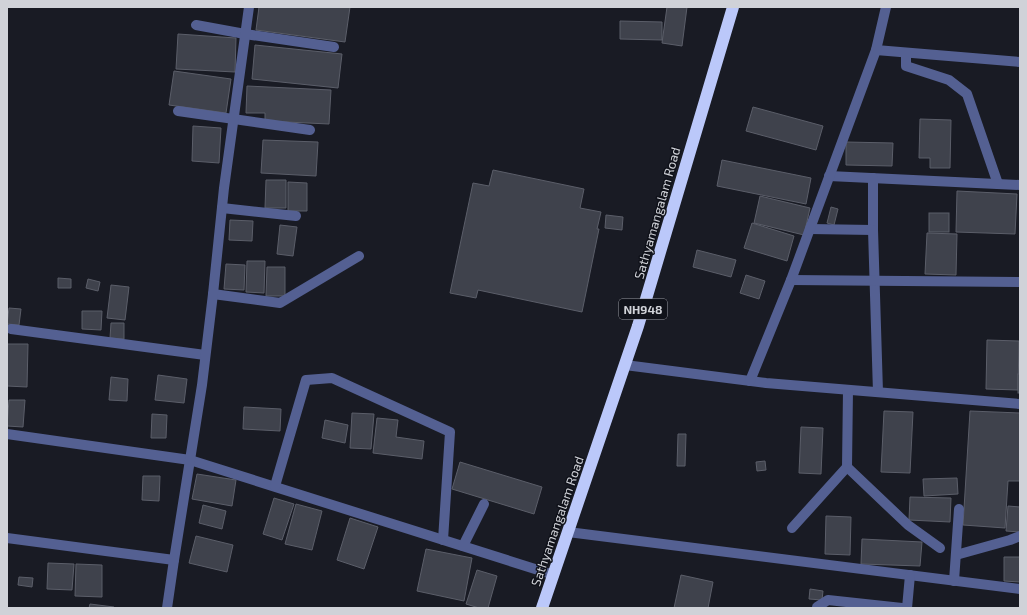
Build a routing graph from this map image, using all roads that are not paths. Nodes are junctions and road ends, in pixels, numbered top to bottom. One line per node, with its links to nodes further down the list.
1 (249, 7): 5 (street)
2 (732, 7): 28 (highway, Sathyamangalam Road / NH948)
3 (886, 7): 7 (street)
4 (196, 25): 5 (street)
5 (245, 34): 6 (street); 11 (street)
6 (334, 47)
7 (876, 50): 8 (street); 13 (street)
8 (906, 53): 9 (street); 15 (street)
9 (1020, 62)
10 (178, 111): 11 (street)
11 (233, 119): 12 (street); 17 (street)
12 (310, 130)
13 (830, 176): 14 (street); 19 (street)
14 (873, 178): 15 (street); 20 (street)
15 (998, 184): 16 (street)
16 (1020, 185)
17 (222, 208): 18 (street); 25 (street)
18 (296, 216)
19 (810, 229): 20 (street); 22 (street)
20 (873, 230): 23 (street)
21 (358, 256): 25 (street)
22 (791, 280): 23 (street); 29 (street)
23 (875, 281): 24 (street); 31 (street)
24 (1020, 282)
25 (213, 294): 27 (street)
26 (11, 329): 27 (street)
27 (205, 355): 34 (street)
28 (625, 365): 29 (street); 40 (highway, Sathyamangalam Road / NH948)
29 (750, 381): 30 (street)
30 (848, 390): 31 (street); 35 (street)
31 (878, 392): 32 (street)
32 (1020, 404)
33 (7, 434): 34 (street)
34 (190, 460): 36 (street); 47 (street)
35 (847, 467): 39 (street); 45 (street)
36 (275, 486): 43 (street); 43 (street)
37 (484, 504): 44 (street)
38 (959, 509): 46 (street)
39 (792, 528)
40 (568, 532): 48 (highway, Sathyamangalam Road / NH948); 49 (street)
41 (1020, 536): 46 (street)
42 (7, 538): 47 (street)
43 (443, 540): 44 (street)
44 (463, 546): 48 (street)
45 (940, 548)
46 (956, 555): 50 (street)
47 (174, 560): 52 (street)
48 (554, 575): 53 (highway, Sathyamangalam Road / NH948)
49 (910, 575): 50 (street); 56 (street)
50 (954, 581): 51 (street)
51 (1020, 589)
52 (167, 608)
53 (542, 608)
54 (817, 608): 55 (street)
55 (902, 608)
56 (907, 608)

